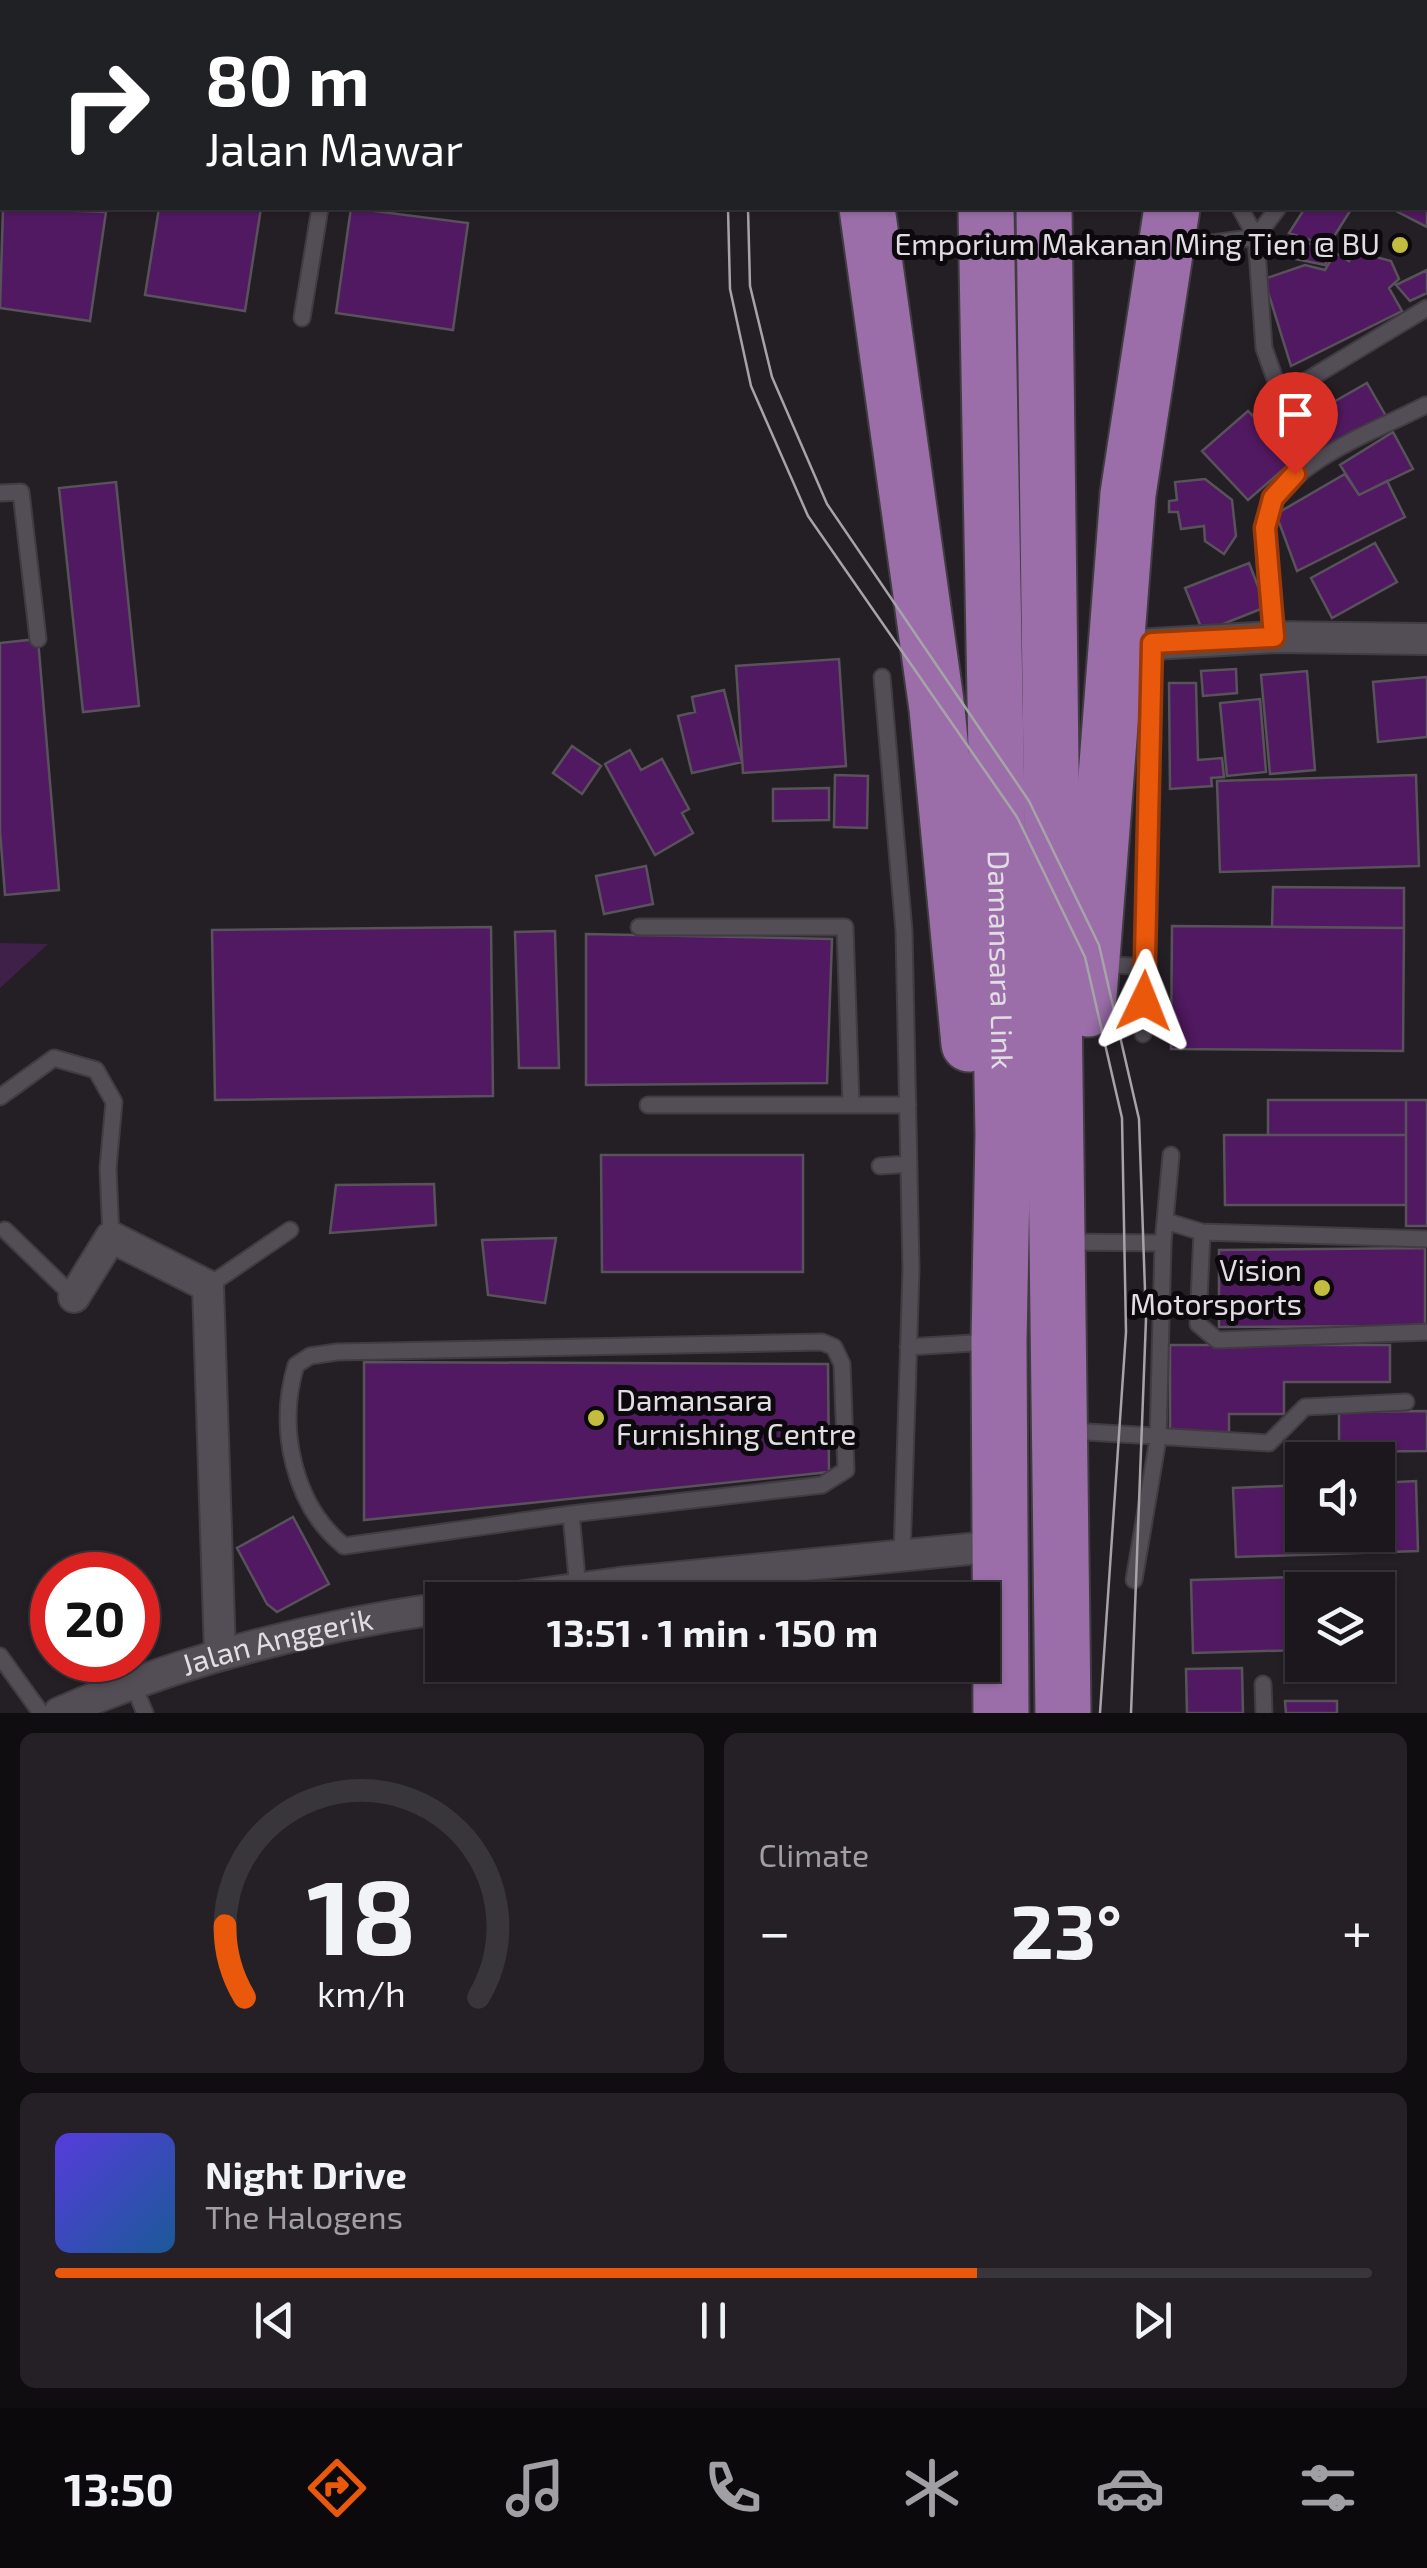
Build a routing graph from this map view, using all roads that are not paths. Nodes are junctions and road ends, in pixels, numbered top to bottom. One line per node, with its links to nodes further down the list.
1 (320, 210): 10 (lane)
2 (866, 210): 26 (highway)
3 (986, 210): 26 (highway, Damansara Link)
4 (1044, 210): 33 (highway, Damansara Link)
5 (1241, 210): 8 (lane)
6 (1276, 210): 8 (lane)
7 (1191, 220): 8 (lane); 16 (highway)
8 (1256, 237): 9 (lane)
9 (1427, 308)
10 (302, 318)
11 (1426, 405): 13 (lane)
12 (0, 493): 15 (lane)
13 (1274, 637): 14 (street); 16 (street)
14 (1427, 638)
15 (38, 640)
16 (1135, 645): 19 (highway); 20 (lane)
17 (882, 677): 25 (lane)
18 (639, 928): 24 (lane)
19 (1092, 964): 20 (lane); 33 (highway)
20 (1145, 967): 21 (lane)
21 (1143, 1034)
22 (0, 1097): 35 (lane)
23 (648, 1105): 24 (lane)
24 (851, 1105): 25 (lane)
25 (908, 1105): 28 (lane)
26 (1003, 1134): 41 (highway, Damansara Link)
27 (1171, 1154): 30 (lane)
28 (909, 1164): 29 (lane); 42 (lane)
29 (880, 1166)
30 (1165, 1220): 34 (lane); 37 (lane)
31 (5, 1230): 39 (lane)
32 (290, 1230): 38 (lane)
33 (1058, 1231): 37 (lane); 44 (highway, Damansara Link)
34 (1202, 1232): 36 (lane); 40 (lane)
35 (111, 1237): 38 (street); 39 (street)
36 (1427, 1239)
37 (1163, 1243): 45 (lane)
38 (208, 1286): 53 (street)
39 (74, 1297)
40 (1427, 1332)
41 (998, 1342): 42 (lane); 47 (highway, Damansara Link)
42 (908, 1348): 48 (lane)
43 (1406, 1402): 45 (lane)
44 (1060, 1430): 45 (lane); 62 (highway, Damansara Link)
45 (1158, 1439): 49 (lane)
46 (571, 1514): 46 (lane); 50 (lane)
47 (1000, 1546): 48 (street); 61 (highway, Damansara Link)
48 (902, 1556): 51 (street)
49 (1134, 1580)
50 (577, 1582)
51 (647, 1582)
52 (425, 1611): 53 (street, Jalan Anggerik)
53 (220, 1653): 55 (street, Jalan Anggerik)
54 (0, 1656): 58 (lane)
55 (160, 1673)
56 (132, 1682): 59 (street, Jalan Anggerik); 60 (lane)
57 (1263, 1684): 63 (lane)
58 (41, 1713)
59 (59, 1713)
60 (145, 1713)
61 (1001, 1713)
62 (1063, 1713)
63 (1264, 1713)

